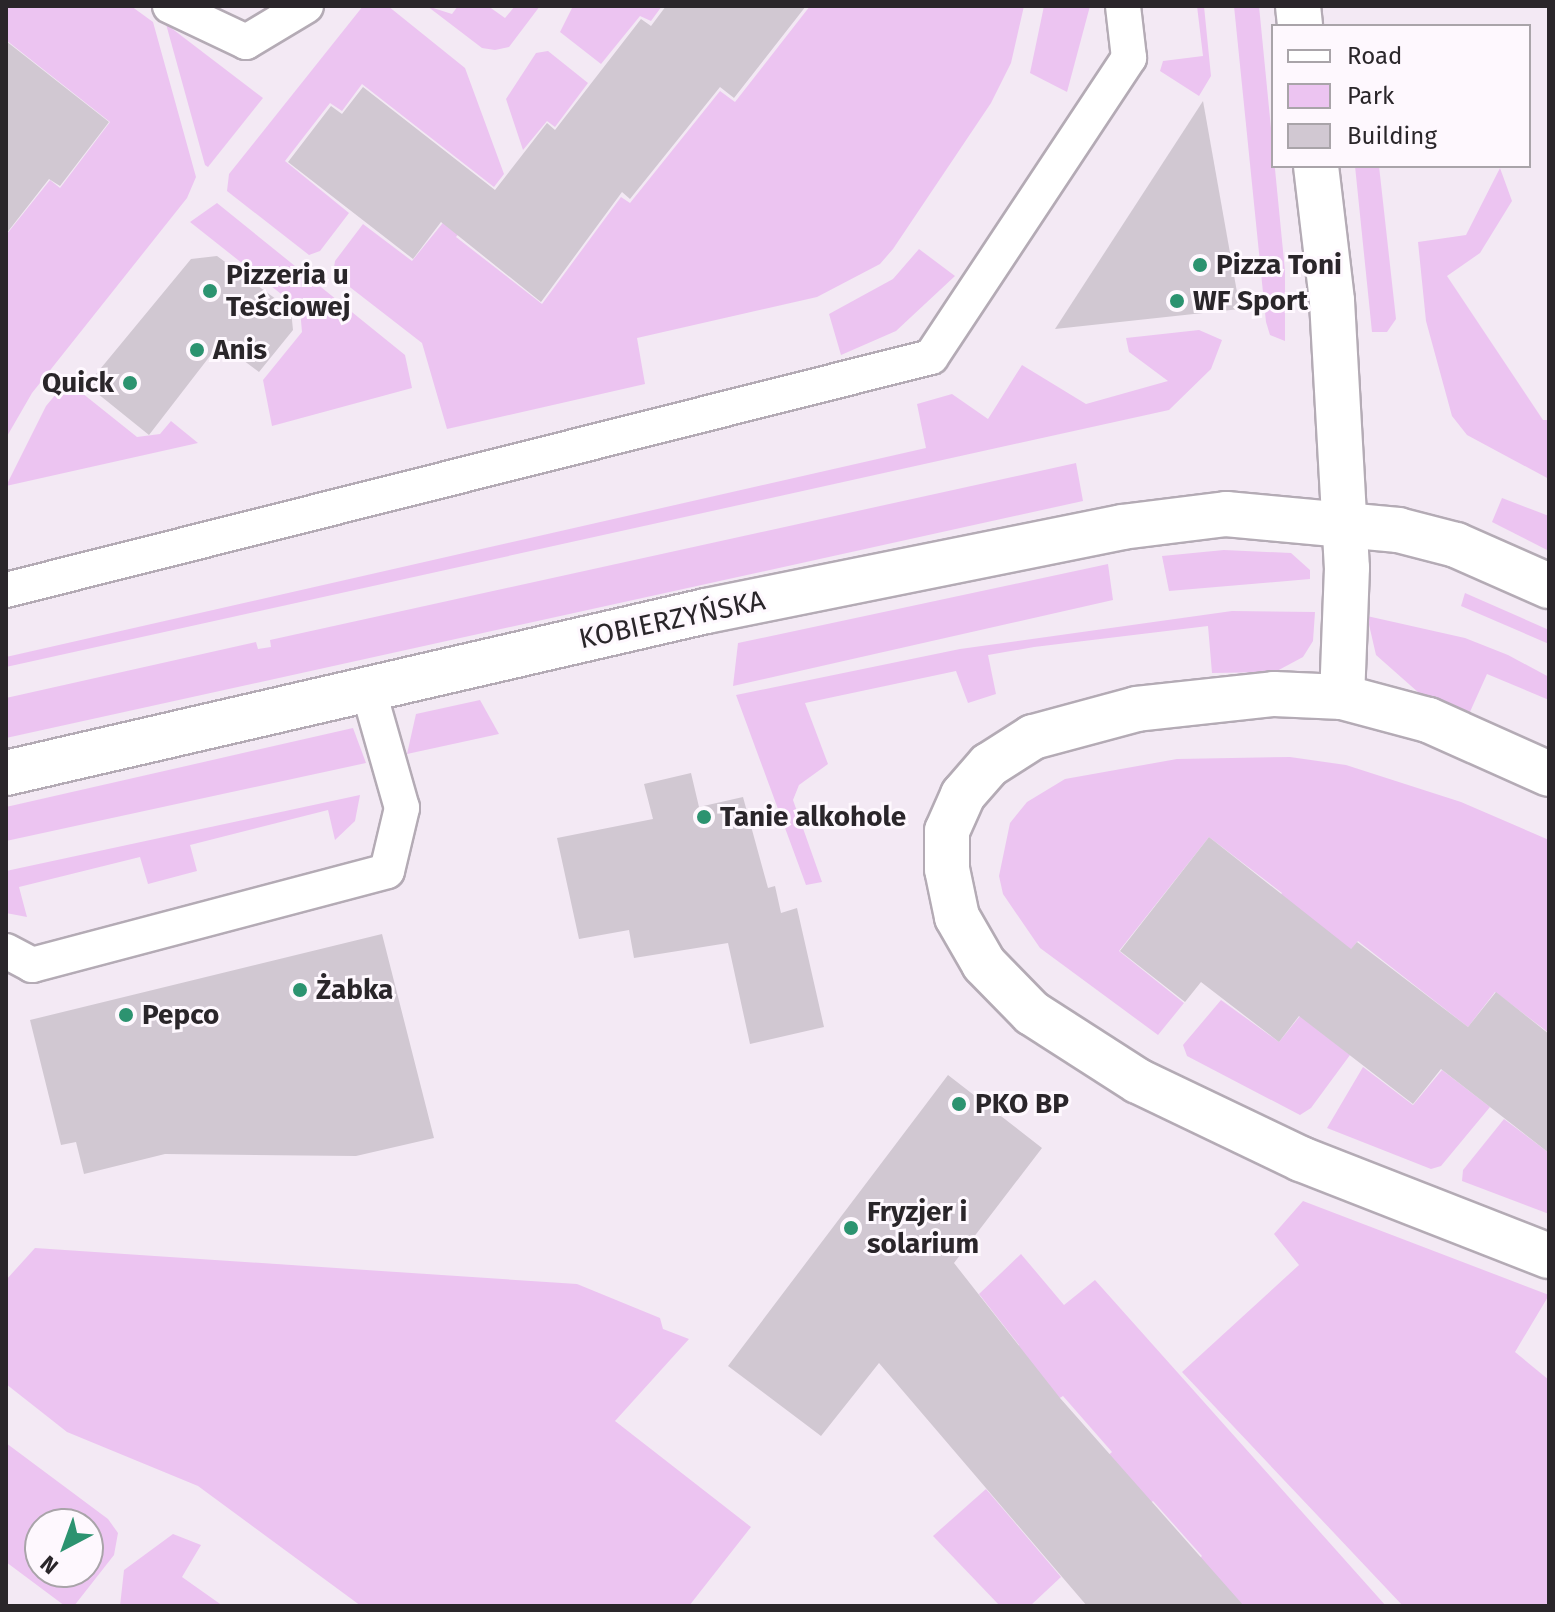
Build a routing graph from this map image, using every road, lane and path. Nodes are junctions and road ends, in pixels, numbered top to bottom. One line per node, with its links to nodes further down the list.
1 (170, 6): 2 (lane)
2 (306, 6)
3 (1123, 6): 7 (lane)
4 (1316, 168): 5 (street)
5 (1344, 522): 6 (street, KOBIERZYŃSKA); 8 (street, KOBIERZYŃSKA); 9 (street)
6 (1549, 586)
7 (6, 590)
8 (368, 689): 10 (street, KOBIERZYŃSKA); 12 (lane)
9 (1342, 697): 11 (street); 13 (street)
10 (6, 773)
11 (1549, 774)
12 (6, 951)
13 (1549, 1256)

